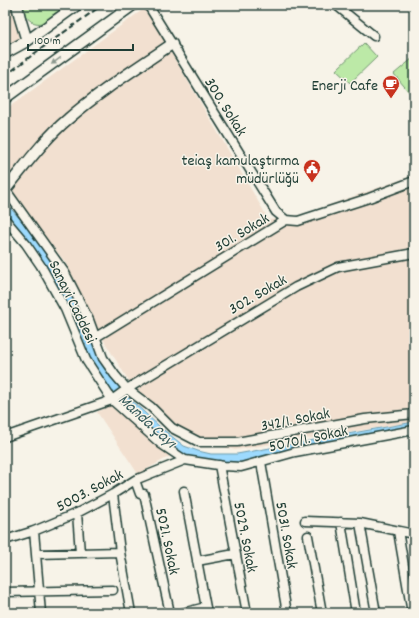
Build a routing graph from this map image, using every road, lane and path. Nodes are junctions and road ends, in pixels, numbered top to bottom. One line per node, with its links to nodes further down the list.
1 (18, 5): 7 (main road)
2 (77, 5): 7 (main road)
3 (133, 5): 10 (main road, one-way to 10)
4 (148, 5): 8 (street, 300. Sokak)
5 (336, 5): 6 (street)
6 (374, 36)
7 (27, 40): 9 (main road)
8 (172, 44): 12 (main road); 14 (street, 300. Sokak)
9 (5, 53)
10 (5, 98)
11 (414, 181): 14 (street, 301. Sokak)
12 (5, 190): 16 (street, 342/1. Sokak)
13 (5, 219): 18 (street, Sanayi Caddesi)
14 (286, 220): 16 (street, 301. Sokak)
15 (414, 253): 17 (street, 302. Sokak)
16 (96, 336): 17 (street, 342/1. Sokak)
17 (127, 388): 18 (street, 302. Sokak); 19 (street, 342/1. Sokak)
18 (112, 400): 21 (street); 22 (street)
19 (414, 415)
20 (414, 430): 23 (street, 5070/1. Sokak)
21 (5, 437)
22 (185, 460): 24 (street, 5070/1. Sokak); 25 (street, 5003. Sokak)
23 (261, 462): 24 (street, 5070/1. Sokak); 51 (street, 5031. Sokak)
24 (219, 465): 40 (street, 5029. Sokak)
25 (135, 480): 27 (street, 5003. Sokak); 48 (street, 5021. Sokak)
26 (184, 491): 41 (street, 5021. Sokak)
27 (113, 494): 28 (street, 5003. Sokak); 37 (street)
28 (77, 513): 32 (street, 5003. Sokak); 38 (street)
29 (305, 521): 30 (street)
30 (341, 522): 31 (street); 53 (street)
31 (360, 523): 33 (street); 54 (street)
32 (34, 531): 36 (street, 5003. Sokak); 39 (street)
33 (398, 531): 34 (street); 55 (street)
34 (414, 534)
35 (308, 536): 52 (street)
36 (5, 540)
37 (120, 552): 38 (street); 47 (street)
38 (80, 553): 39 (street)
39 (36, 554): 44 (street)
40 (235, 554): 41 (street); 50 (street, 5029. Sokak)
41 (196, 561): 45 (street, 5021. Sokak)
42 (113, 590): 44 (street)
43 (5, 592): 44 (street)
44 (39, 592): 46 (street)
45 (207, 610): 49 (street)
46 (41, 613)
47 (132, 613)
48 (170, 613)
49 (182, 613)
50 (247, 613)
51 (287, 613)
52 (322, 613)
53 (356, 613)
54 (376, 613)
55 (412, 613)

